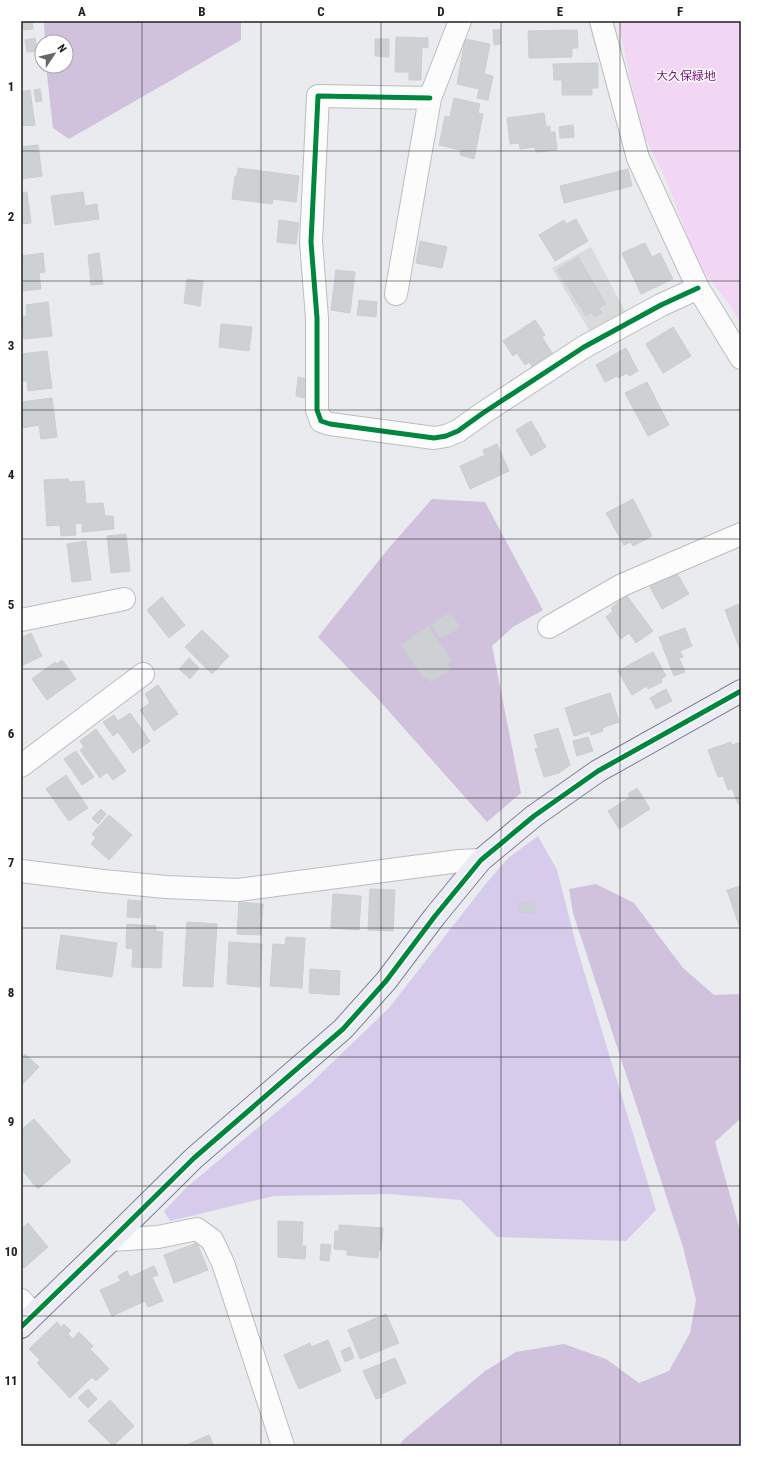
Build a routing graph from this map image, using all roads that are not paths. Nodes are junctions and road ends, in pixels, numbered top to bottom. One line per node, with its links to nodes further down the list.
1 (460, 21): 3 (street)
2 (601, 21): 4 (street)
3 (430, 98): 4 (street); 5 (street)
4 (698, 288): 6 (street)
5 (396, 294)
6 (741, 358)
7 (741, 534): 10 (street)
8 (124, 599): 9 (street)
9 (21, 620)
10 (549, 628)
11 (143, 674): 13 (street)
12 (741, 691): 14 (street)
13 (21, 766)
14 (481, 860): 15 (street); 16 (street)
15 (21, 871)
16 (111, 1240): 17 (street); 18 (street)
17 (25, 1314)
18 (283, 1446)

